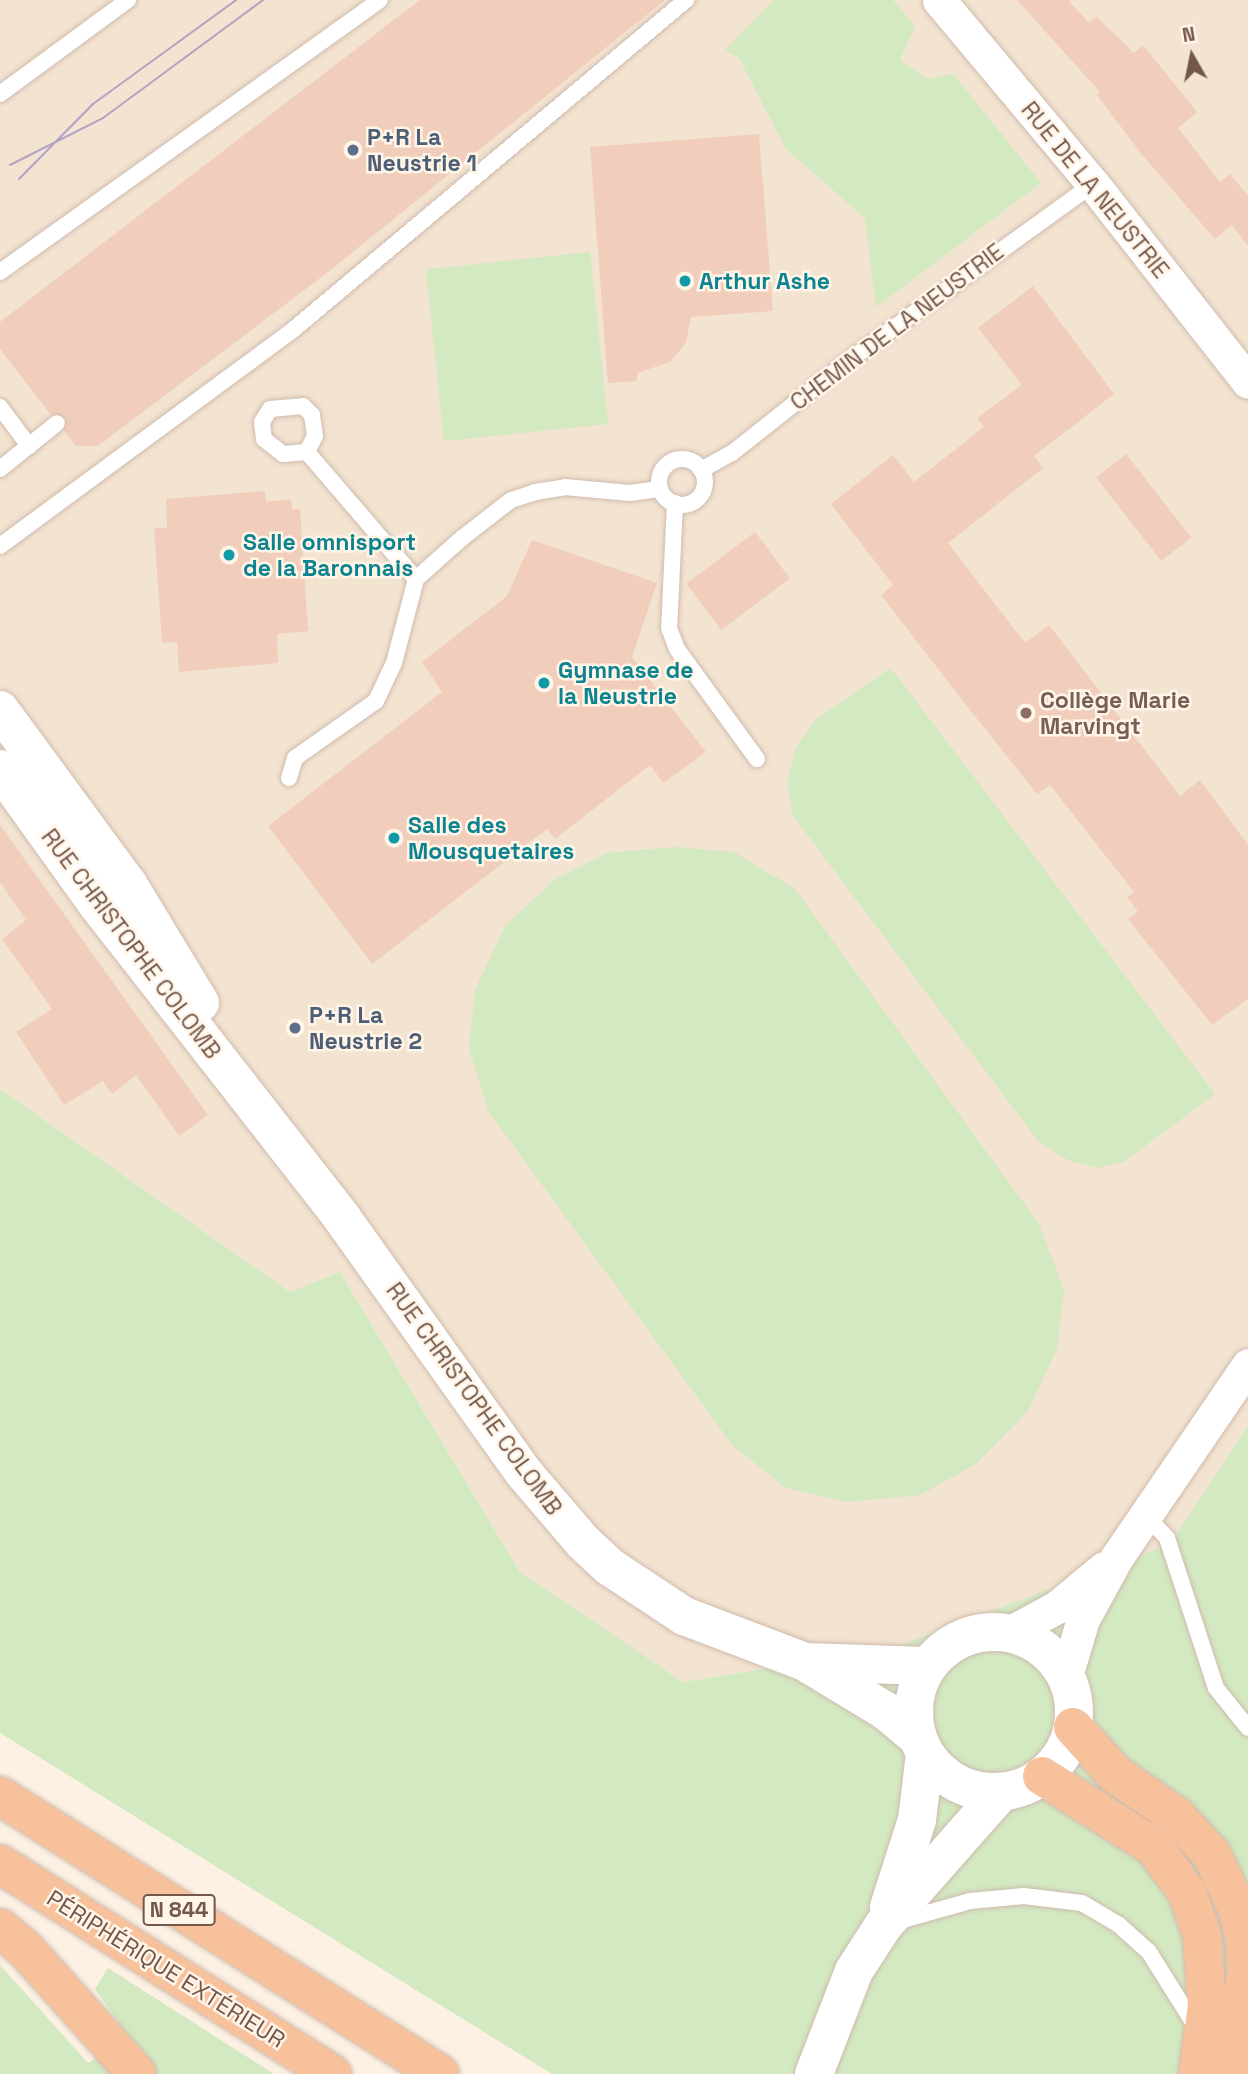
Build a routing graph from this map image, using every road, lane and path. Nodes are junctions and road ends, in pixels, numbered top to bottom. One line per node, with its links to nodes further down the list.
1 (128, 0): 5 (lane)
2 (380, 0): 7 (lane)
3 (686, 0): 18 (lane)
4 (939, 0): 6 (street, RUE DE LA NEUSTRIE)
5 (0, 94)
6 (1093, 184): 8 (street, RUE DE LA NEUSTRIE); 15 (lane, CHEMIN DE LA NEUSTRIE)
7 (0, 272)
8 (1248, 382)
9 (0, 407): 11 (lane)
10 (57, 423): 12 (lane)
11 (6, 429): 12 (lane)
12 (29, 446): 14 (lane)
13 (307, 452): 19 (lane)
14 (0, 469)
15 (701, 470): 16 (lane); 17 (lane)
16 (660, 489): 17 (lane); 19 (lane)
17 (675, 503): 21 (lane)
18 (0, 546)
19 (416, 579): 23 (lane)
20 (0, 710): 24 (street, RUE CHRISTOPHE COLOMB)
21 (757, 759)
22 (0, 769): 24 (street, RUE CHRISTOPHE COLOMB)
23 (289, 778)
24 (290, 1151): 29 (street, RUE CHRISTOPHE COLOMB)
25 (1248, 1365): 26 (street)
26 (1145, 1515): 27 (street); 33 (lane)
27 (1116, 1558): 28 (street); 31 (street)
28 (1009, 1633): 30 (street); 31 (street)
29 (805, 1662): 30 (street, RUE CHRISTOPHE COLOMB); 34 (street, RUE CHRISTOPHE COLOMB)
30 (927, 1666): 34 (street)
31 (1066, 1676): 32 (street)
32 (1073, 1727): 35 (street); 47 (highway)
33 (1248, 1728)
34 (921, 1746): 36 (street); 39 (street)
35 (1042, 1776): 36 (street); 41 (highway)
36 (1001, 1792): 39 (street)
37 (0, 1796): 44 (highway, N 844)
38 (0, 1864): 43 (highway, PÉRIPHÉRIQUE EXTÉRIEUR / N 844)
39 (883, 1926): 41 (lane); 45 (street)
40 (0, 1928): 42 (highway)
41 (1203, 2036): 46 (highway)
42 (137, 2074)
43 (332, 2074)
44 (440, 2074)
45 (814, 2074)
46 (1198, 2074)
47 (1232, 2074)

